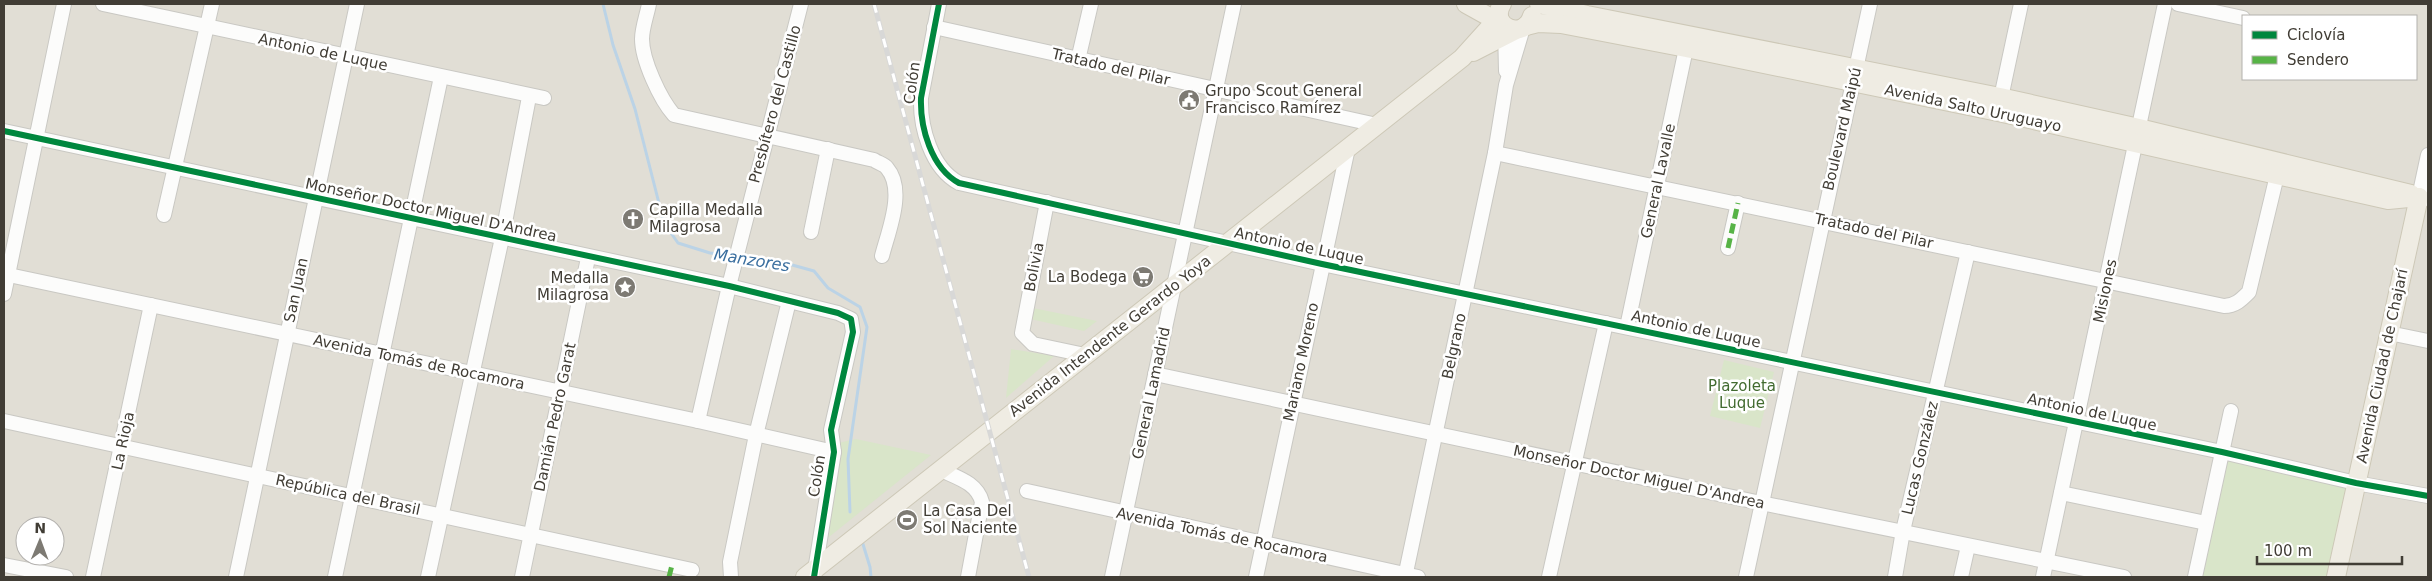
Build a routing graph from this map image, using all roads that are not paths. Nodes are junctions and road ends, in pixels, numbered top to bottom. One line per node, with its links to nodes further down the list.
1 (64, 4): 32 (street)
2 (103, 4): 17 (street, Antonio de Luque)
3 (212, 4): 17 (street)
4 (357, 4): 20 (street, San Juan)
5 (649, 4): 30 (street)
6 (801, 4): 30 (street, Presbítero del Castillo)
7 (939, 4): 18 (street, Colón)
8 (1091, 4): 21 (street)
9 (1234, 4): 24 (street, General Lamadrid)
10 (1466, 4): 15 (main road, Avenida Salto Uruguayo)
11 (1870, 4): 22 (street, Boulevard Maipú)
12 (2021, 4): 27 (street)
13 (2165, 4): 31 (street, Misiones)
14 (2178, 4): 16 (street)
15 (1516, 18): 19 (main road, Avenida Salto Uruguayo); 19 (main road, Avenida Salto Uruguayo); 28 (main road, Avenida Intendente Gerardo Yoya); 35 (street, Belgrano)
16 (2242, 18)
17 (206, 27): 20 (street, Antonio de Luque); 37 (street)
18 (934, 27): 21 (street, Tratado del Pilar); 39 (street, Colón)
19 (1688, 42): 22 (main road, Avenida Salto Uruguayo); 40 (street, General Lavalle)
20 (346, 57): 23 (street, Antonio de Luque); 41 (street, San Juan)
21 (1078, 60): 24 (street, Tratado del Pilar)
22 (1854, 76): 27 (main road, Avenida Salto Uruguayo); 47 (street, Boulevard Maipú)
23 (441, 77): 25 (street, Antonio de Luque); 46 (street)
24 (1215, 91): 28 (street, Tratado del Pilar); 49 (street, General Lamadrid)
25 (529, 97): 26 (street, Antonio de Luque); 50 (street)
26 (544, 98)
27 (1999, 105): 31 (main road, Avenida Salto Uruguayo)
28 (1377, 125): 33 (main road, Avenida Intendente Gerardo Yoya)
29 (4, 131): 32 (street, Monseñor Doctor Miguel D'Andrea)
30 (766, 134): 34 (street); 60 (street, Presbítero del Castillo)
31 (2137, 135): 38 (main road, Avenida Salto Uruguayo); 58 (street, Misiones)
32 (36, 138): 37 (street, Monseñor Doctor Miguel D'Andrea); 57 (street)
33 (1348, 148): 51 (main road, Avenida Intendente Gerardo Yoya); 56 (street, Mariano Moreno)
34 (828, 149): 48 (street); 54 (street)
35 (1495, 153): 40 (street, Tratado del Pilar); 61 (street, Belgrano)
36 (2428, 155): 42 (street, Avenida Ciudad de Chajarí)
37 (175, 166): 41 (street, Monseñor Doctor Miguel D'Andrea); 45 (street)
38 (2278, 170): 42 (main road, Avenida Salto Uruguayo); 58 (street, Tratado del Pilar)
39 (959, 183): 43 (street, Antonio de Luque)
40 (1657, 186): 44 (street, Tratado del Pilar); 67 (street, General Lavalle)
41 (316, 198): 46 (street, Monseñor Doctor Miguel D'Andrea); 69 (street, San Juan)
42 (2423, 198): 68 (main road, Avenida Ciudad de Chajarí)
43 (1047, 202): 49 (street, Antonio de Luque); 72 (street, Bolivia)
44 (1738, 203): 47 (street, Tratado del Pilar); 52 (street)
45 (164, 215)
46 (411, 219): 50 (street, Monseñor Doctor Miguel D'Andrea); 71 (street)
47 (1822, 220): 53 (street, Tratado del Pilar); 73 (street, Boulevard Maipú)
48 (811, 232)
49 (1185, 234): 51 (street, Antonio de Luque); 59 (street, General Lamadrid)
50 (502, 238): 55 (street, Monseñor Doctor Miguel D'Andrea); 74 (street)
51 (1228, 243): 56 (street, Antonio de Luque); 59 (main road, Avenida Intendente Gerardo Yoya)
52 (1728, 248)
53 (1968, 252): 58 (street, Tratado del Pilar); 76 (street, Lucas González)
54 (882, 256)
55 (588, 258): 60 (street, Monseñor Doctor Miguel D'Andrea); 77 (street, Damián Pedro Garat)
56 (1322, 264): 61 (street, Antonio de Luque); 78 (street, Mariano Moreno)
57 (6, 274): 62 (street); 64 (street, Avenida Tomás de Rocamora)
58 (2107, 281): 82 (street, Misiones)
59 (1173, 285): 72 (main road, Avenida Intendente Gerardo Yoya); 75 (street, General Lamadrid)
60 (729, 286): 63 (street, Monseñor Doctor Miguel D'Andrea); 81 (street)
61 (1465, 293): 66 (street, Antonio de Luque); 83 (street, Belgrano)
62 (4, 294)
63 (789, 301): 65 (street, Monseñor Doctor Miguel D'Andrea); 84 (street)
64 (151, 305): 69 (street, Avenida Tomás de Rocamora); 85 (street, La Rioja)
65 (851, 320): 86 (street, Colón)
66 (1606, 323): 67 (street, Antonio de Luque); 88 (street)
67 (1627, 327): 73 (street, Antonio de Luque)
68 (2389, 333): 70 (street); 91 (main road, Avenida Ciudad de Chajarí)
69 (287, 334): 71 (street, Avenida Tomás de Rocamora); 90 (street, San Juan)
70 (2428, 340)
71 (382, 354): 74 (street, Avenida Tomás de Rocamora); 94 (street)
72 (1085, 355): 89 (main road, Avenida Intendente Gerardo Yoya)
73 (1792, 362): 76 (street, Antonio de Luque); 96 (street, Boulevard Maipú)
74 (472, 374): 77 (street, Avenida Tomás de Rocamora); 98 (street)
75 (1155, 374): 78 (street, Monseñor Doctor Miguel D'Andrea); 97 (street, General Lamadrid)
76 (1935, 391): 82 (street, Antonio de Luque); 100 (street, Lucas González)
77 (560, 393): 81 (street, Avenida Tomás de Rocamora); 101 (street, Damián Pedro Garat)
78 (1292, 404): 83 (street, Monseñor Doctor Miguel D'Andrea); 102 (street, Mariano Moreno)
79 (2231, 411): 87 (street)
80 (4, 421): 85 (street, República del Brasil)
81 (698, 421): 84 (street, Avenida Tomás de Rocamora)
82 (2077, 421): 87 (street, Antonio de Luque); 93 (street, Misiones)
83 (1436, 434): 88 (street, Monseñor Doctor Miguel D'Andrea); 108 (street, Belgrano)
84 (756, 435): 86 (street, Avenida Tomás de Rocamora); 115 (street)
85 (123, 445): 90 (street, República del Brasil); 110 (street, La Rioja)
86 (834, 452): 107 (street, Colón)
87 (2222, 452): 91 (street, Antonio de Luque); 99 (street)
88 (1574, 463): 96 (street, Monseñor Doctor Miguel D'Andrea); 119 (street)
89 (940, 470): 107 (main road, Avenida Intendente Gerardo Yoya); 116 (street)
90 (257, 476): 94 (street, República del Brasil); 111 (street, San Juan)
91 (2356, 483): 95 (street, Antonio de Luque); 126 (main road, Avenida Ciudad de Chajarí)
92 (1027, 491): 97 (street, Avenida Tomás de Rocamora)
93 (2061, 493): 99 (street); 104 (street, Misiones)
94 (352, 496): 98 (street, República del Brasil); 112 (street)
95 (2428, 496)
96 (1761, 503): 100 (street, Monseñor Doctor Miguel D'Andrea); 120 (street, Boulevard Maipú)
97 (1125, 514): 102 (street, Avenida Tomás de Rocamora); 117 (street, General Lamadrid)
98 (442, 515): 101 (street, República del Brasil); 113 (street)
99 (2206, 523): 125 (street)
100 (1903, 531): 103 (street, Monseñor Doctor Miguel D'Andrea); 121 (street, Lucas González)
101 (531, 535): 106 (street, República del Brasil); 114 (street, Damián Pedro Garat)
102 (1262, 544): 108 (street, Avenida Tomás de Rocamora); 118 (street, Mariano Moreno)
103 (1968, 546): 104 (street, Monseñor Doctor Miguel D'Andrea); 122 (street)
104 (2047, 562): 123 (street, Misiones); 124 (street, Monseñor Doctor Miguel D'Andrea)
105 (4, 565): 109 (street)
106 (692, 570)
107 (811, 575)
108 (1410, 576)
109 (66, 577)
110 (93, 577)
111 (236, 577)
112 (335, 577)
113 (428, 577)
114 (522, 577)
115 (730, 577)
116 (968, 577)
117 (1112, 577)
118 (1256, 577)
119 (1550, 577)
120 (1746, 577)
121 (1895, 577)
122 (1961, 577)
123 (2044, 577)
124 (2124, 577)
125 (2195, 577)
126 (2336, 577)

